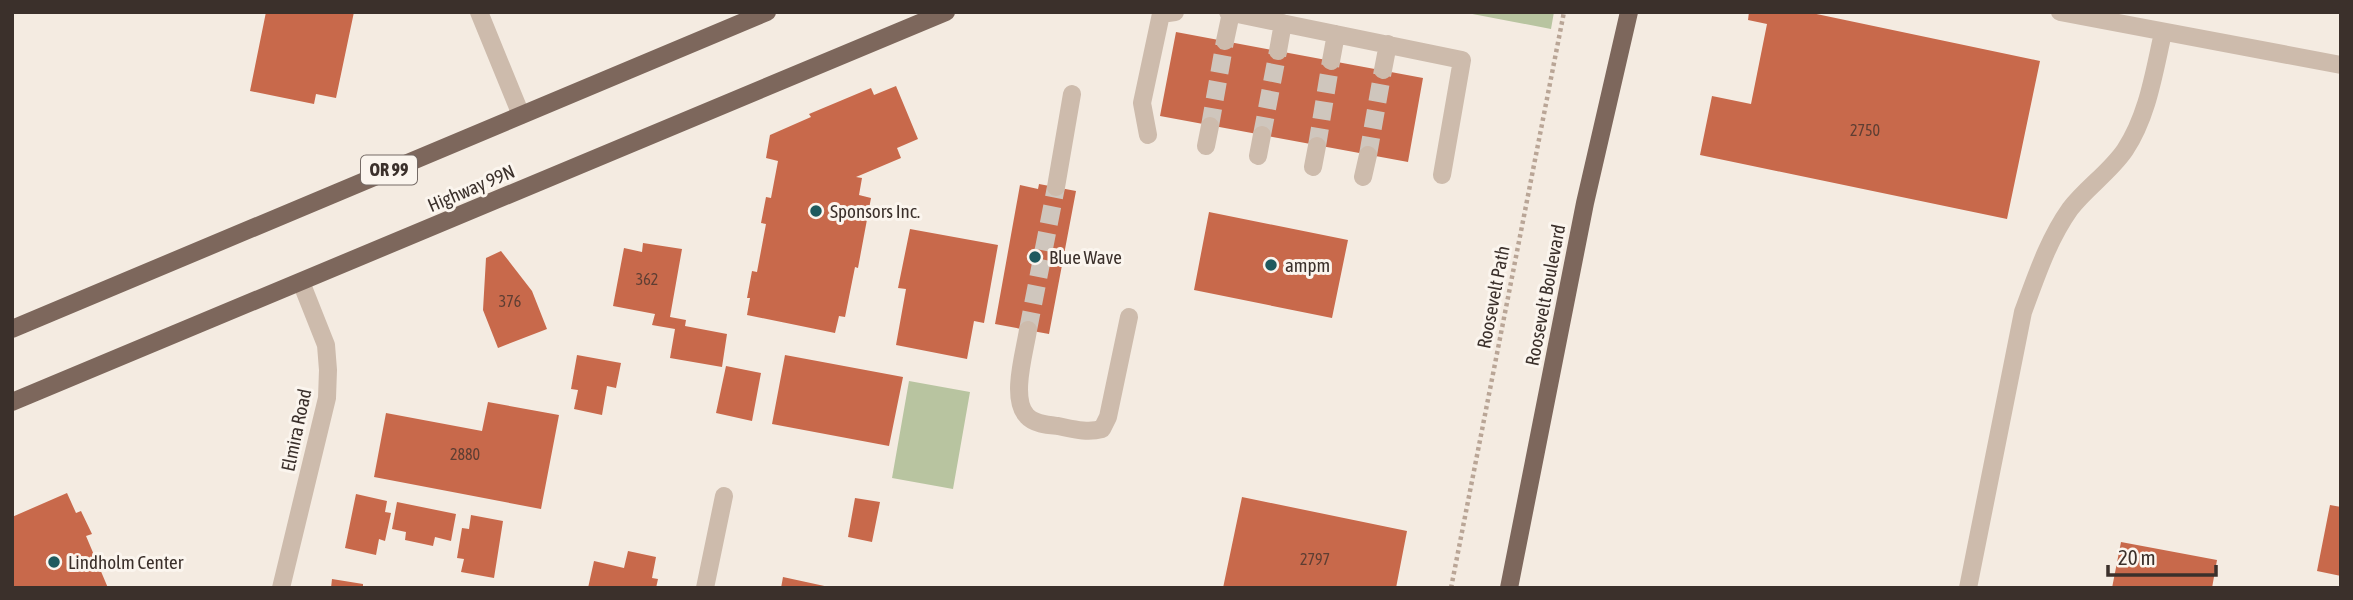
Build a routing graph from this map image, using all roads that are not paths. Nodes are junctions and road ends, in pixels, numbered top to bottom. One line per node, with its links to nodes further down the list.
1 (479, 12): 18 (street)
2 (767, 12): 18 (main road, OR 99)
3 (946, 12): 30 (main road, Highway 99N)
4 (1175, 12): 20 (street)
5 (1229, 12): 8 (street); 11 (street)
6 (1629, 12): 38 (main road, Roosevelt Boulevard)
7 (2060, 12): 9 (street)
8 (1283, 23): 10 (street); 13 (street)
9 (2163, 33): 15 (street); 39 (street)
10 (1336, 34): 12 (street); 14 (street)
11 (1225, 41)
12 (1388, 44): 16 (street); 27 (street)
13 (1278, 51)
14 (1331, 61)
15 (2341, 65)
16 (1383, 70)
17 (1072, 94): 29 (street)
18 (521, 115): 32 (main road, OR 99)
19 (1210, 126): 22 (street)
20 (1148, 135)
21 (1262, 135): 25 (street)
22 (1206, 146)
23 (1317, 146): 26 (street)
24 (1367, 155): 28 (street)
25 (1258, 156)
26 (1312, 167)
27 (1442, 175)
28 (1363, 177)
29 (1056, 187)
30 (300, 282): 34 (main road, Highway 99N); 36 (street, Elmira Road)
31 (1129, 317): 33 (street)
32 (12, 329)
33 (1028, 330)
34 (12, 402)
35 (724, 496): 37 (street)
36 (281, 588)
37 (705, 588)
38 (1509, 588)
39 (1968, 588)

